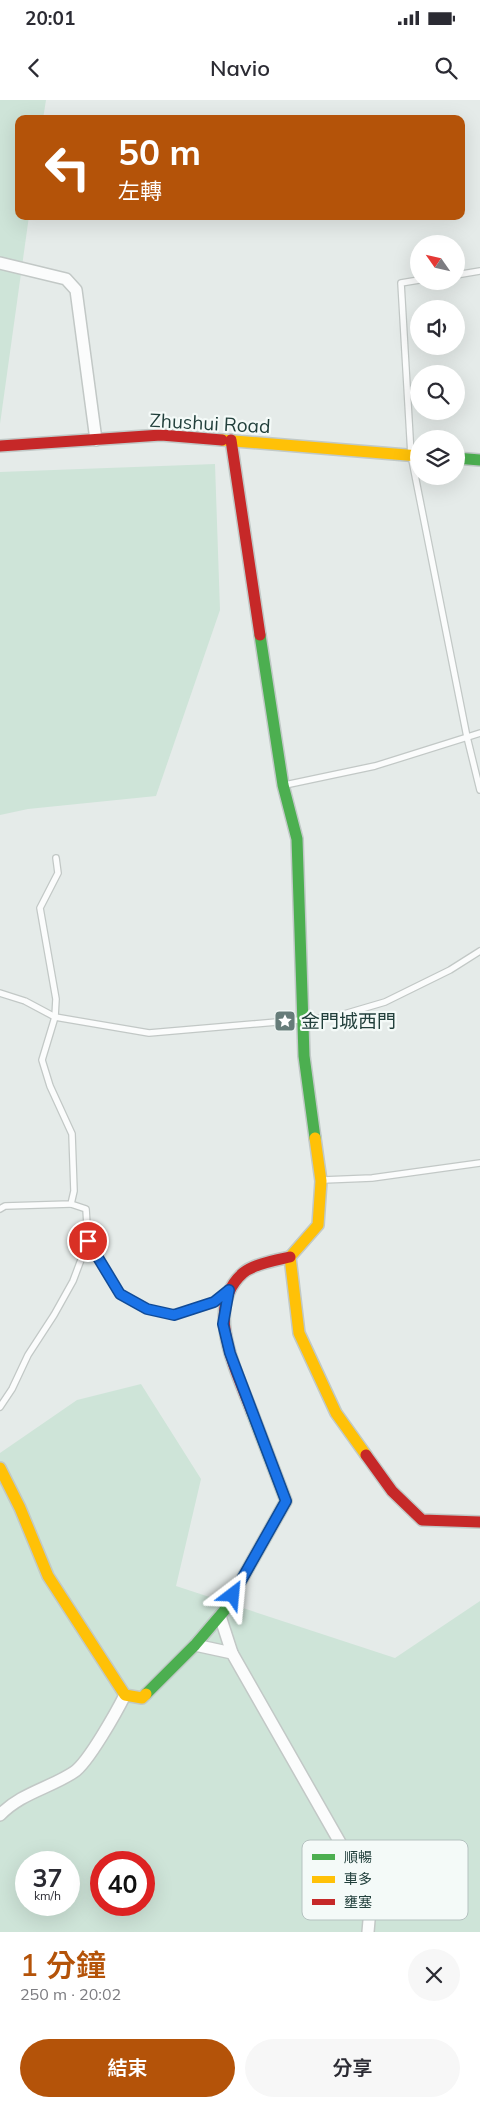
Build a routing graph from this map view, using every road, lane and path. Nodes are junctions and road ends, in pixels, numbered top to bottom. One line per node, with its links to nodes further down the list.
1 (0, 263): 6 (street)
2 (480, 271): 3 (lane)
3 (465, 273)
4 (410, 282): 5 (lane)
5 (413, 430)
6 (96, 440): 7 (street, Zhushui Road); 8 (street, Zhushui Road)
7 (231, 440): 9 (street, Zhushui Road); 15 (street)
8 (0, 446)
9 (410, 455)
10 (465, 459): 11 (street)
11 (480, 460)
12 (421, 485): 14 (lane)
13 (480, 733): 14 (lane)
14 (468, 738): 15 (lane); 16 (lane)
15 (283, 785): 21 (street)
16 (480, 790)
17 (56, 858): 20 (lane)
18 (480, 951): 21 (lane)
19 (0, 994): 20 (lane)
20 (56, 1017): 21 (lane); 24 (lane)
21 (304, 1019): 23 (street)
22 (480, 1163): 23 (lane)
23 (321, 1180): 27 (street)
24 (71, 1204): 25 (lane); 26 (lane)
25 (0, 1209)
26 (88, 1241): 28 (lane); 29 (lane)
27 (290, 1257): 28 (street); 31 (street)
28 (229, 1290): 32 (street)
29 (0, 1407)
30 (0, 1468): 35 (street)
31 (480, 1522)
32 (220, 1616): 33 (street); 34 (street)
33 (195, 1645): 34 (street); 35 (street)
34 (232, 1653): 37 (street)
35 (125, 1694): 36 (street)
36 (0, 1815)
37 (339, 1840)

